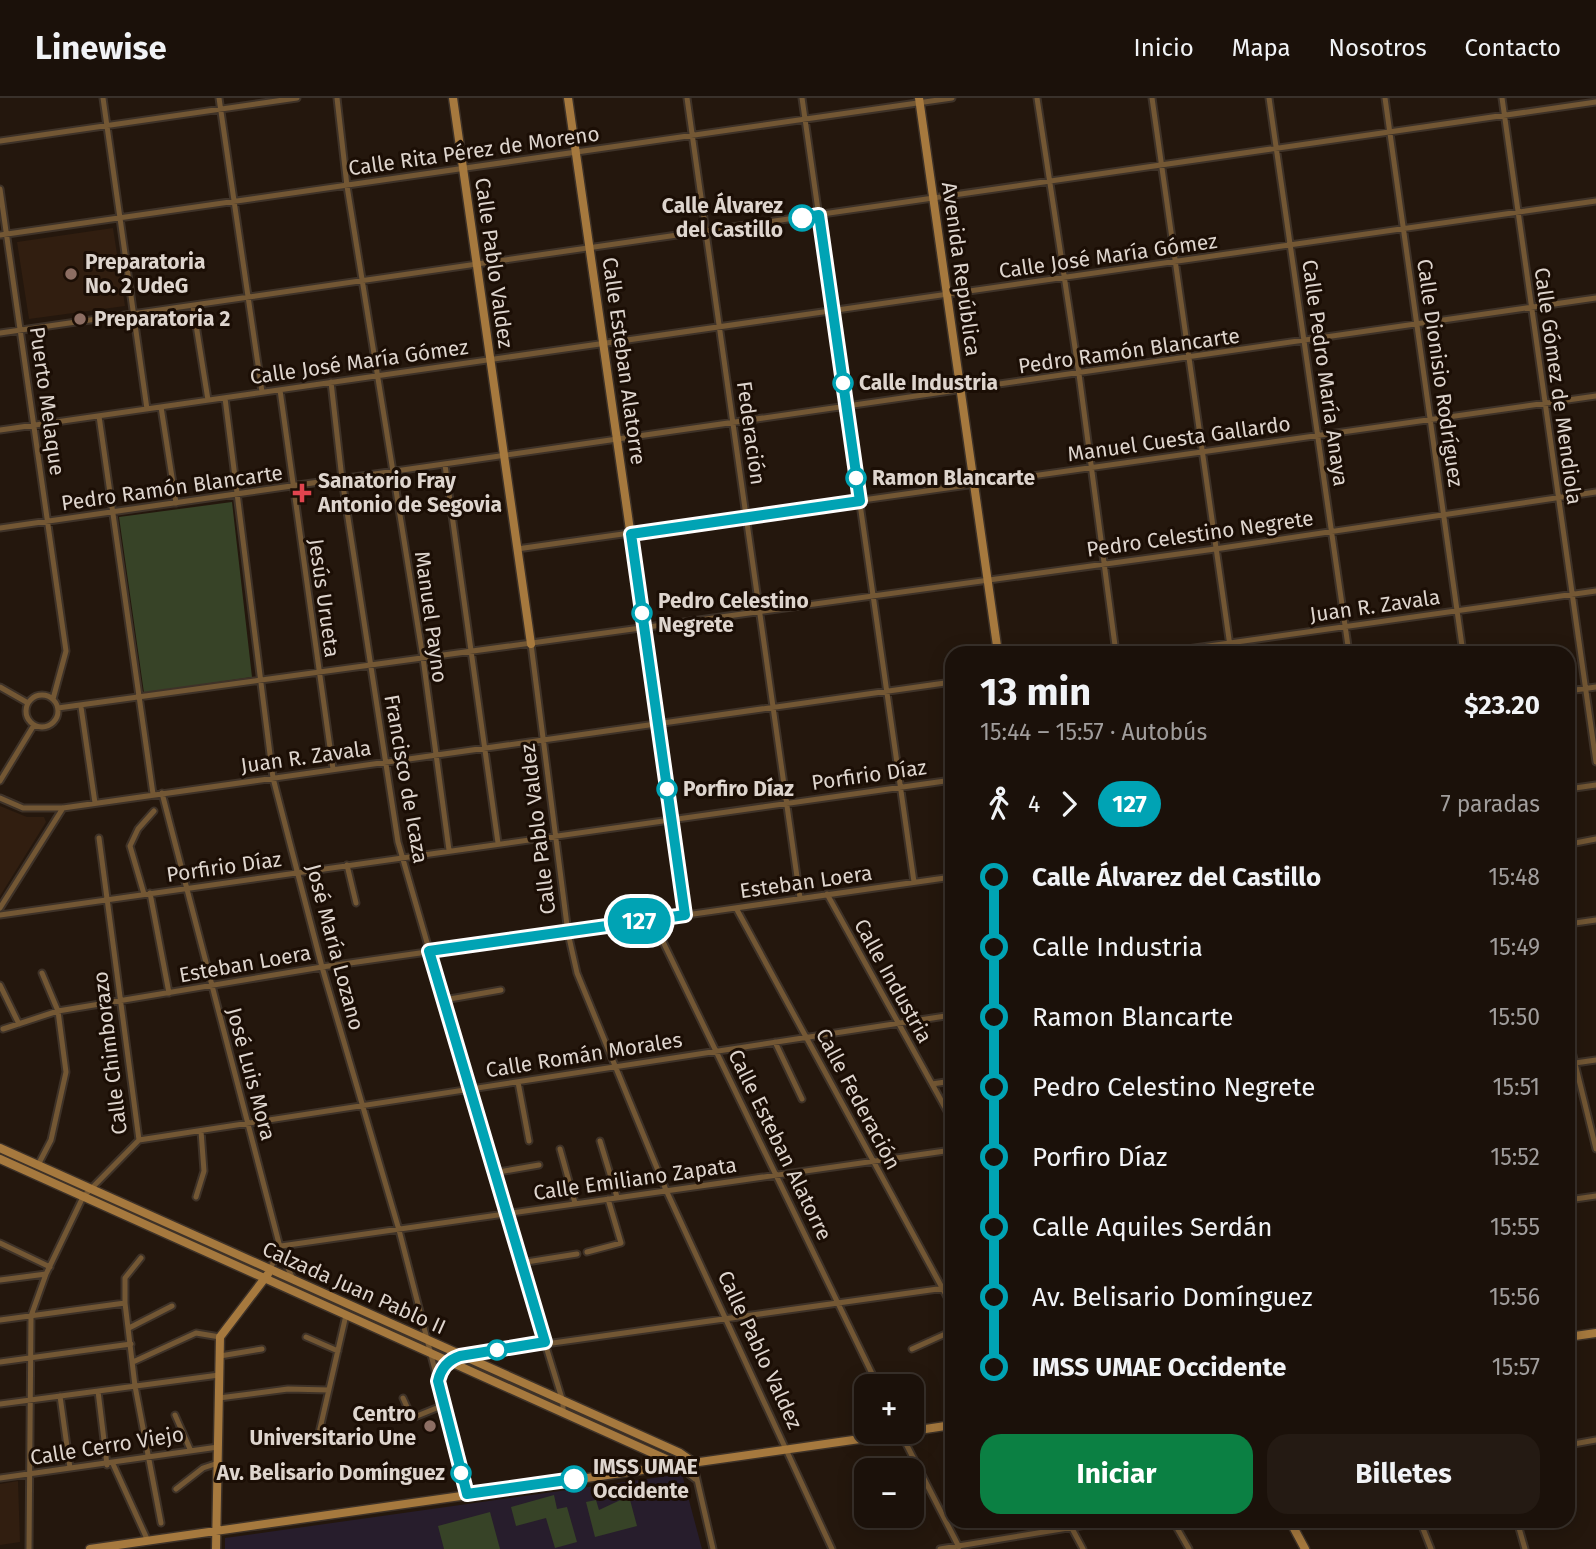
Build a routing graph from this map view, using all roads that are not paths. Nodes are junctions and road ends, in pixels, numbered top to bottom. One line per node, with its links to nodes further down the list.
1 (103, 98): 20 (street)
2 (219, 98): 17 (street)
3 (298, 98): 17 (street)
4 (337, 98): 29 (street, Manuel Payno)
5 (453, 98): 27 (main road, Calle Pablo Valdez)
6 (568, 98): 25 (main road, Calle Esteban Alatorre)
7 (687, 98): 22 (street, Federación)
8 (802, 98): 19 (street)
9 (952, 98): 15 (street, Calle Rita Pérez de Moreno)
10 (1037, 98): 28 (street)
11 (1152, 98): 26 (street)
12 (1269, 98): 24 (street, Calle Pedro María Anaya)
13 (1385, 98): 21 (street, Calle Dionisio Rodríguez)
14 (1502, 98): 18 (street, Calle Gómez de Mendiola)
15 (919, 100): 19 (street, Calle Rita Pérez de Moreno); 31 (main road, Avenida República)
16 (1596, 102): 18 (street)
17 (221, 109): 20 (street); 32 (street)
18 (1504, 115): 21 (street); 34 (street, Calle Gómez de Mendiola)
19 (805, 121): 22 (street, Calle Rita Pérez de Moreno); 35 (street)
20 (107, 125): 23 (street); 36 (street)
21 (1390, 134): 24 (street); 37 (street, Calle Dionisio Rodríguez)
22 (692, 137): 25 (street, Calle Rita Pérez de Moreno); 38 (street, Federación)
23 (0, 141)
24 (1276, 148): 26 (street); 40 (street, Calle Pedro María Anaya)
25 (576, 151): 27 (street, Calle Rita Pérez de Moreno); 41 (main road, Calle Esteban Alatorre)
26 (1161, 164): 28 (street); 42 (street)
27 (463, 167): 29 (street, Calle Rita Pérez de Moreno); 43 (main road, Calle Pablo Valdez)
28 (1049, 182): 31 (street); 44 (street)
29 (347, 186): 32 (street, Calle Rita Pérez de Moreno); 45 (street, Manuel Payno)
30 (0, 189): 39 (street, Puerto Melaque)
31 (933, 200): 35 (street); 46 (main road, Avenida República)
32 (234, 201): 36 (street, Calle Rita Pérez de Moreno); 47 (street)
33 (1596, 201): 34 (street, Calle José María Gómez)
34 (1518, 214): 37 (street, Calle José María Gómez); 50 (street, Calle Gómez de Mendiola)
35 (819, 215): 38 (street); 51 (street)
36 (120, 218): 39 (street, Calle Rita Pérez de Moreno); 52 (street)
37 (1404, 230): 40 (street, Calle José María Gómez); 53 (street, Calle Dionisio Rodríguez)
38 (706, 231): 41 (street); 54 (street, Federación)
39 (3, 234): 55 (street, Puerto Melaque)
40 (1291, 246): 42 (street, Calle José María Gómez); 57 (street, Calle Pedro María Anaya)
41 (590, 248): 43 (street); 58 (main road, Calle Esteban Alatorre)
42 (1175, 262): 44 (street, Calle José María Gómez); 59 (street)
43 (477, 264): 45 (street); 60 (main road, Calle Pablo Valdez)
44 (1064, 278): 46 (street, Calle José María Gómez); 61 (street)
45 (362, 282): 47 (street); 62 (street, Manuel Payno)
46 (947, 294): 51 (street, Calle José María Gómez); 65 (main road, Avenida República)
47 (248, 298): 49 (street); 66 (street)
48 (1596, 298): 50 (street, Pedro Ramón Blancarte)
49 (193, 306): 52 (street); 69 (street)
50 (1531, 308): 53 (street, Pedro Ramón Blancarte); 70 (street, Calle Gómez de Mendiola)
51 (832, 310): 54 (street, Calle José María Gómez); 72 (street)
52 (134, 314): 55 (street); 73 (street)
53 (1417, 325): 57 (street, Pedro Ramón Blancarte); 75 (street, Calle Dionisio Rodríguez)
54 (720, 326): 58 (street, Calle José María Gómez); 76 (street, Federación)
55 (20, 330): 56 (street); 77 (street, Puerto Melaque)
56 (0, 333)
57 (1304, 341): 59 (street, Pedro Ramón Blancarte); 79 (street, Calle Pedro María Anaya)
58 (603, 343): 60 (street, Calle José María Gómez); 80 (main road, Calle Esteban Alatorre)
59 (1189, 358): 61 (street, Pedro Ramón Blancarte); 81 (street)
60 (490, 359): 62 (street, Calle José María Gómez); 82 (main road, Calle Pablo Valdez)
61 (1079, 374): 65 (street, Pedro Ramón Blancarte); 84 (street)
62 (379, 375): 63 (street, Calle José María Gómez); 85 (street, Manuel Payno)
63 (331, 382): 64 (street, Calle José María Gómez); 86 (street, Francisco de Icaza)
64 (280, 390): 66 (street, Calle José María Gómez); 88 (street, Jesús Urueta)
65 (961, 391): 72 (street, Pedro Ramón Blancarte); 87 (main road, Avenida República)
66 (262, 392): 68 (street, Calle José María Gómez)
67 (1596, 396): 70 (street, Manuel Cuesta Gallardo)
68 (225, 398): 69 (street, Calle José María Gómez); 90 (street, José María Lozano)
69 (208, 400): 71 (street, Calle José María Gómez)
70 (1545, 404): 75 (street, Manuel Cuesta Gallardo); 91 (street, Calle Gómez de Mendiola)
71 (161, 407): 73 (street, Calle José María Gómez); 93 (street)
72 (846, 407): 76 (street, Pedro Ramón Blancarte); 92 (street)
73 (147, 409): 74 (street, Calle José María Gómez)
74 (99, 416): 77 (street, Calle José María Gómez); 94 (street)
75 (1431, 421): 79 (street, Manuel Cuesta Gallardo); 95 (street, Calle Dionisio Rodríguez)
76 (733, 423): 80 (street, Pedro Ramón Blancarte); 96 (street, Federación)
77 (34, 425): 78 (street, Calle José María Gómez); 97 (street, Puerto Melaque)
78 (0, 430)
79 (1318, 435): 81 (street, Manuel Cuesta Gallardo); 99 (street, Calle Pedro María Anaya)
80 (617, 440): 82 (street, Pedro Ramón Blancarte); 100 (main road, Calle Esteban Alatorre)
81 (1202, 452): 84 (street, Manuel Cuesta Gallardo); 102 (street)
82 (504, 456): 83 (street, Pedro Ramón Blancarte); 101 (main road, Calle Pablo Valdez)
83 (445, 465): 85 (street, Pedro Ramón Blancarte); 120 (street)
84 (1091, 468): 87 (street, Manuel Cuesta Gallardo); 103 (street)
85 (394, 472): 86 (street, Pedro Ramón Blancarte); 121 (street, Manuel Payno)
86 (342, 480): 88 (street, Pedro Ramón Blancarte); 122 (street, Francisco de Icaza)
87 (974, 484): 92 (street, Manuel Cuesta Gallardo); 104 (main road, Avenida República)
88 (293, 487): 90 (street, Pedro Ramón Blancarte); 123 (street, Jesús Urueta)
89 (1596, 492): 91 (street, Pedro Celestino Negrete)
90 (237, 494): 93 (street, Pedro Ramón Blancarte); 124 (street, José María Lozano)
91 (1559, 497): 95 (street, Pedro Celestino Negrete); 106 (street, Calle Gómez de Mendiola)
92 (860, 501): 96 (street, Manuel Cuesta Gallardo); 107 (street)
93 (176, 503): 94 (street, Pedro Ramón Blancarte)
94 (113, 512): 97 (street, Pedro Ramón Blancarte); 132 (street)
95 (1444, 516): 99 (street, Pedro Celestino Negrete); 108 (street, Calle Dionisio Rodríguez)
96 (747, 517): 100 (street, Manuel Cuesta Gallardo); 109 (street, Federación)
97 (48, 521): 98 (street, Pedro Ramón Blancarte); 131 (street, Puerto Melaque)
98 (0, 528)
99 (1332, 531): 102 (street, Pedro Celestino Negrete); 110 (street, Calle Pedro María Anaya)
100 (631, 534): 101 (street, Manuel Cuesta Gallardo); 111 (main road, Calle Esteban Alatorre)
101 (517, 549): 113 (main road, Calle Pablo Valdez)
102 (1216, 549): 103 (street, Pedro Celestino Negrete); 112 (street)
103 (1104, 563): 104 (street, Pedro Celestino Negrete); 115 (street)
104 (988, 580): 107 (street, Pedro Celestino Negrete); 114 (main road, Avenida República)
105 (1596, 591): 106 (street, Juan R. Zavala)
106 (1572, 594): 108 (street, Juan R. Zavala); 128 (street, Calle Gómez de Mendiola)
107 (873, 596): 109 (street, Pedro Celestino Negrete); 130 (street)
108 (1457, 610): 110 (street, Juan R. Zavala); 119 (street, Calle Dionisio Rodríguez)
109 (760, 612): 111 (street, Pedro Celestino Negrete); 135 (street, Federación)
110 (1346, 626): 112 (street, Juan R. Zavala); 118 (street, Calle Pedro María Anaya)
111 (644, 628): 113 (street, Pedro Celestino Negrete); 137 (street)
112 (1230, 642): 116 (street, Juan R. Zavala); 117 (street)
113 (531, 644): 120 (street, Pedro Celestino Negrete); 139 (street, Calle Pablo Valdez)
114 (997, 646)
115 (1115, 646)
116 (1204, 646)
117 (1230, 646)
118 (1348, 646)
119 (1462, 646)
120 (472, 652): 121 (street, Pedro Celestino Negrete); 140 (street)
121 (423, 659): 122 (street, Pedro Celestino Negrete); 141 (street, Manuel Payno)
122 (371, 665): 123 (street, Pedro Celestino Negrete); 142 (street, Francisco de Icaza)
123 (319, 673): 124 (street, Pedro Celestino Negrete); 144 (street, Jesús Urueta)
124 (260, 681): 132 (street, Pedro Celestino Negrete); 145 (street, José María Lozano)
125 (945, 683): 130 (street, Juan R. Zavala)
126 (0, 687): 133 (street)
127 (1596, 687): 128 (street)
128 (1586, 689): 129 (street); 143 (street, Calle Gómez de Mendiola)
129 (1575, 690)
130 (887, 691): 135 (street, Juan R. Zavala); 149 (street)
131 (53, 699): 133 (street); 136 (street)
132 (139, 699): 134 (street, Pedro Celestino Negrete); 152 (street)
133 (28, 704): 138 (street)
134 (81, 707): 136 (street, Pedro Celestino Negrete); 155 (street)
135 (773, 707): 137 (street, Juan R. Zavala); 154 (street, Federación)
136 (58, 708): 138 (street)
137 (658, 723): 139 (street, Juan R. Zavala); 158 (street)
138 (34, 725): 146 (street)
139 (545, 739): 140 (street, Juan R. Zavala); 159 (street, Calle Pablo Valdez)
140 (486, 747): 141 (street, Juan R. Zavala); 162 (street)
141 (435, 754): 142 (street, Juan R. Zavala); 164 (street, Manuel Payno)
142 (385, 762): 144 (street, Juan R. Zavala); 165 (street, Francisco de Icaza)
143 (1596, 762)
144 (333, 769): 145 (street, Juan R. Zavala)
145 (273, 778): 151 (street, Juan R. Zavala); 167 (street, José María Lozano)
146 (0, 780)
147 (945, 781): 149 (street, Porfirio Díaz)
148 (1596, 785): 150 (street)
149 (900, 787): 154 (street, Porfirio Díaz); 169 (street)
150 (1575, 788)
151 (162, 793): 152 (street, Juan R. Zavala); 170 (street, José Luis Mora)
152 (153, 794): 155 (street, Juan R. Zavala)
153 (0, 798): 156 (street, Juan R. Zavala)
154 (787, 802): 158 (street, Porfirio Díaz); 173 (street, Federación)
155 (95, 803): 156 (street, Juan R. Zavala)
156 (63, 808): 176 (street)
157 (155, 811): 171 (street)
158 (672, 819): 159 (street, Porfirio Díaz); 179 (street)
159 (557, 834): 162 (street, Porfirio Díaz); 183 (street, Calle Pablo Valdez)
160 (99, 838): 174 (street, Calle Chimborazo)
161 (1596, 839): 163 (street)
162 (498, 843): 164 (street, Porfirio Díaz)
163 (1575, 843)
164 (449, 850): 165 (street, Porfirio Díaz)
165 (402, 857): 166 (street, Porfirio Díaz); 184 (street, Francisco de Icaza)
166 (347, 865): 167 (street, Porfirio Díaz); 175 (street)
167 (298, 872): 170 (street, Porfirio Díaz); 185 (street, José María Lozano)
168 (945, 878): 169 (street, Esteban Loera)
169 (914, 882): 172 (street, Esteban Loera)
170 (186, 888): 171 (street, Porfirio Díaz); 188 (street, José Luis Mora)
171 (147, 894): 174 (street, Porfirio Díaz); 190 (street)
172 (827, 894): 173 (street, Esteban Loera); 195 (street, Calle Industria)
173 (800, 898): 177 (street, Esteban Loera)
174 (106, 899): 178 (street, Porfirio Díaz); 192 (street, Calle Chimborazo)
175 (356, 903)
176 (0, 908)
177 (736, 908): 179 (street, Esteban Loera); 198 (street, Calle Federación)
178 (0, 915)
179 (685, 915): 180 (street, Esteban Loera)
180 (652, 919): 183 (street, Esteban Loera); 200 (street, Calle Esteban Alatorre)
181 (1596, 920): 182 (street)
182 (1575, 923)
183 (568, 933): 184 (street, Esteban Loera); 203 (street, Calle Pablo Valdez)
184 (429, 951): 185 (street, Esteban Loera); 191 (street, Francisco de Icaza)
185 (322, 967): 188 (street, Esteban Loera); 212 (street, José María Lozano)
186 (42, 973): 193 (street)
187 (0, 985): 196 (street)
188 (211, 986): 190 (street, Esteban Loera); 211 (street, José Luis Mora)
189 (501, 990): 191 (street)
190 (169, 993): 192 (street, Esteban Loera)
191 (444, 1000): 208 (street, Francisco de Icaza)
192 (120, 1001): 193 (street, Esteban Loera); 216 (street, Calle Chimborazo)
193 (58, 1011): 196 (street, Esteban Loera); 226 (street)
194 (945, 1016): 195 (street, Calle Román Morales)
195 (898, 1023): 198 (street, Calle Román Morales); 207 (street, Calle Industria)
196 (19, 1024): 197 (street, Esteban Loera)
197 (3, 1029)
198 (806, 1037): 199 (street, Calle Román Morales); 224 (street, Calle Federación)
199 (775, 1042): 200 (street, Calle Román Morales); 210 (street)
200 (714, 1051): 203 (street, Calle Román Morales); 228 (street, Calle Esteban Alatorre)
201 (1596, 1060): 202 (street)
202 (1575, 1063)
203 (615, 1066): 205 (street, Calle Román Morales); 230 (street, Calle Pablo Valdez)
204 (1575, 1078): 221 (street)
205 (518, 1082): 208 (street, Calle Román Morales); 217 (street)
206 (945, 1082): 207 (street)
207 (932, 1084): 213 (street, Calle Industria)
208 (471, 1089): 212 (street, Calle Román Morales); 227 (street, Francisco de Icaza)
209 (251, 1098): 211 (street)
210 (802, 1099)
211 (242, 1100): 214 (street, José Luis Mora)
212 (365, 1106): 214 (street, Calle Román Morales); 240 (street, José María Lozano)
213 (945, 1107)
214 (248, 1124): 215 (street, Calle Román Morales); 243 (street, José Luis Mora)
215 (201, 1131): 216 (street, Calle Román Morales); 233 (street)
216 (139, 1140): 229 (street, Calle Chimborazo)
217 (529, 1141)
218 (600, 1141): 234 (street)
219 (0, 1148): 226 (main road, Calzada Juan Pablo II)
220 (560, 1149): 237 (street)
221 (1596, 1149)
222 (945, 1151): 224 (street, Calle Emiliano Zapata)
223 (0, 1159): 232 (main road, Calzada Juan Pablo II)
224 (874, 1162): 228 (street, Calle Emiliano Zapata); 254 (street, Calle Federación)
225 (539, 1165): 227 (street)
226 (38, 1166): 229 (main road, Calzada Juan Pablo II)
227 (494, 1172): 238 (street, Francisco de Icaza)
228 (776, 1175): 230 (street, Calle Emiliano Zapata); 257 (street, Calle Esteban Alatorre)
229 (90, 1189): 232 (street, Calle Chimborazo); 239 (main road, Calzada Juan Pablo II)
230 (666, 1190): 234 (street, Calle Emiliano Zapata); 262 (street, Calle Pablo Valdez)
231 (1596, 1196): 236 (street)
232 (83, 1197): 241 (main road, Calzada Juan Pablo II); 248 (street, Calle Chimborazo)
233 (196, 1197)
234 (617, 1197): 235 (street, Calle Emiliano Zapata)
235 (608, 1199): 237 (street, Calle Emiliano Zapata); 244 (street)
236 (1575, 1199)
237 (575, 1203): 238 (street, Calle Emiliano Zapata)
238 (505, 1213): 240 (street, Calle Emiliano Zapata); 247 (street, Francisco de Icaza)
239 (180, 1229): 241 (main road); 249 (main road, Calzada Juan Pablo II)
240 (399, 1230): 243 (street, Calle Emiliano Zapata); 270 (street, José María Lozano)
241 (172, 1237): 251 (main road, Calzada Juan Pablo II)
242 (0, 1243): 248 (street)
243 (281, 1246): 249 (street); 253 (street, José Luis Mora)
244 (587, 1252)
245 (577, 1254): 247 (street)
246 (141, 1258): 258 (street)
247 (520, 1263): 271 (street, Francisco de Icaza)
248 (50, 1266): 250 (street, Calle Chimborazo)
249 (270, 1269): 251 (main road); 253 (main road, Calzada Juan Pablo II)
250 (46, 1274): 252 (street); 261 (street, Calle Chimborazo)
251 (265, 1278): 260 (main road, Calzada Juan Pablo II); 268 (main road)
252 (0, 1280)
253 (294, 1280): 270 (main road, Calzada Juan Pablo II)
254 (942, 1288): 255 (street); 256 (street, Calle Federación); 257 (street)
255 (945, 1288)
256 (945, 1293)
257 (837, 1302): 262 (street); 283 (street, Calle Esteban Alatorre)
258 (125, 1303): 261 (street); 264 (street)
259 (172, 1306): 264 (street)
260 (346, 1315): 275 (street); 276 (main road, Calzada Juan Pablo II)
261 (31, 1316): 263 (street); 279 (street, Calle Chimborazo)
262 (726, 1318): 271 (street); 307 (street, Calle Pablo Valdez)
263 (0, 1320)
264 (129, 1328): 272 (street)
265 (1596, 1333): 267 (main road)
266 (945, 1334): 274 (street)
267 (1575, 1336)
268 (220, 1337): 277 (main road); 282 (street)
269 (306, 1337): 275 (street)
270 (428, 1341): 276 (street, José María Lozano); 278 (main road, Calzada Juan Pablo II)
271 (545, 1342): 278 (street); 293 (street, Francisco de Icaza)
272 (131, 1344): 279 (street); 282 (street)
273 (262, 1349): 277 (street)
274 (912, 1349)
275 (338, 1351): 287 (street)
276 (431, 1353): 280 (main road, Calzada Juan Pablo II); 285 (street, José María Lozano)
277 (219, 1356): 284 (main road)
278 (460, 1356): 280 (street); 293 (main road, Calzada Juan Pablo II)
279 (30, 1358): 281 (street); 292 (street, Calle Chimborazo)
280 (449, 1361): 285 (street); 296 (main road, Calzada Juan Pablo II)
281 (0, 1362)
282 (133, 1362): 286 (street)
283 (872, 1374)
284 (219, 1375): 286 (street); 290 (main road)
285 (438, 1381): 295 (street, José María Lozano)
286 (135, 1386): 288 (street); 308 (street)
287 (329, 1390): 290 (street); 300 (street)
288 (98, 1391): 289 (street); 311 (street)
289 (60, 1396): 292 (street); 313 (street)
290 (219, 1398): 305 (main road)
291 (403, 1398): 295 (street)
292 (30, 1399): 294 (street); 314 (street, Calle Chimborazo)
293 (563, 1402): 296 (street, Francisco de Icaza); 309 (main road, Calzada Juan Pablo II)
294 (0, 1404)
295 (444, 1405): 318 (street, José María Lozano)
296 (563, 1413): 312 (main road, Calzada Juan Pablo II)
297 (175, 1415): 306 (street)
298 (945, 1427): 299 (main road)
299 (924, 1430)
300 (319, 1433)
301 (854, 1439): 307 (main road)
302 (1596, 1440): 304 (street)
303 (911, 1444): 319 (street)
304 (1575, 1444)
305 (218, 1447): 306 (street, Calle Cerro Viejo); 310 (main road)
306 (190, 1449): 308 (street, Calle Cerro Viejo)
307 (787, 1449): 309 (main road); 335 (street, Calle Pablo Valdez)
308 (149, 1454): 311 (street, Calle Cerro Viejo); 320 (street)
309 (693, 1462): 312 (main road); 316 (street)
310 (218, 1463): 317 (street); 328 (main road)
311 (110, 1464): 313 (street, Calle Cerro Viejo); 329 (street)
312 (677, 1464): 316 (street); 318 (main road)
313 (70, 1468): 314 (street, Calle Cerro Viejo)
314 (29, 1475): 315 (street, Calle Cerro Viejo); 331 (street, Calle Chimborazo)
315 (0, 1478)
316 (695, 1479): 334 (street)
317 (176, 1489)
318 (467, 1494): 328 (main road)
319 (945, 1516)
320 (161, 1522)
321 (951, 1528): 330 (street)
322 (1052, 1528): 330 (street)
323 (1072, 1528): 337 (street)
324 (1177, 1528): 338 (street)
325 (1294, 1528): 339 (main road)
326 (1423, 1528): 340 (street)
327 (1519, 1528): 341 (street)
328 (216, 1531): 329 (main road); 333 (main road)
329 (148, 1541): 332 (main road)
330 (960, 1548): 336 (street)
331 (29, 1549)
332 (90, 1549)
333 (216, 1549)
334 (713, 1549)
335 (832, 1549)
336 (940, 1549)
337 (1083, 1549)
338 (1189, 1549)
339 (1305, 1549)
340 (1431, 1549)
341 (1525, 1549)

